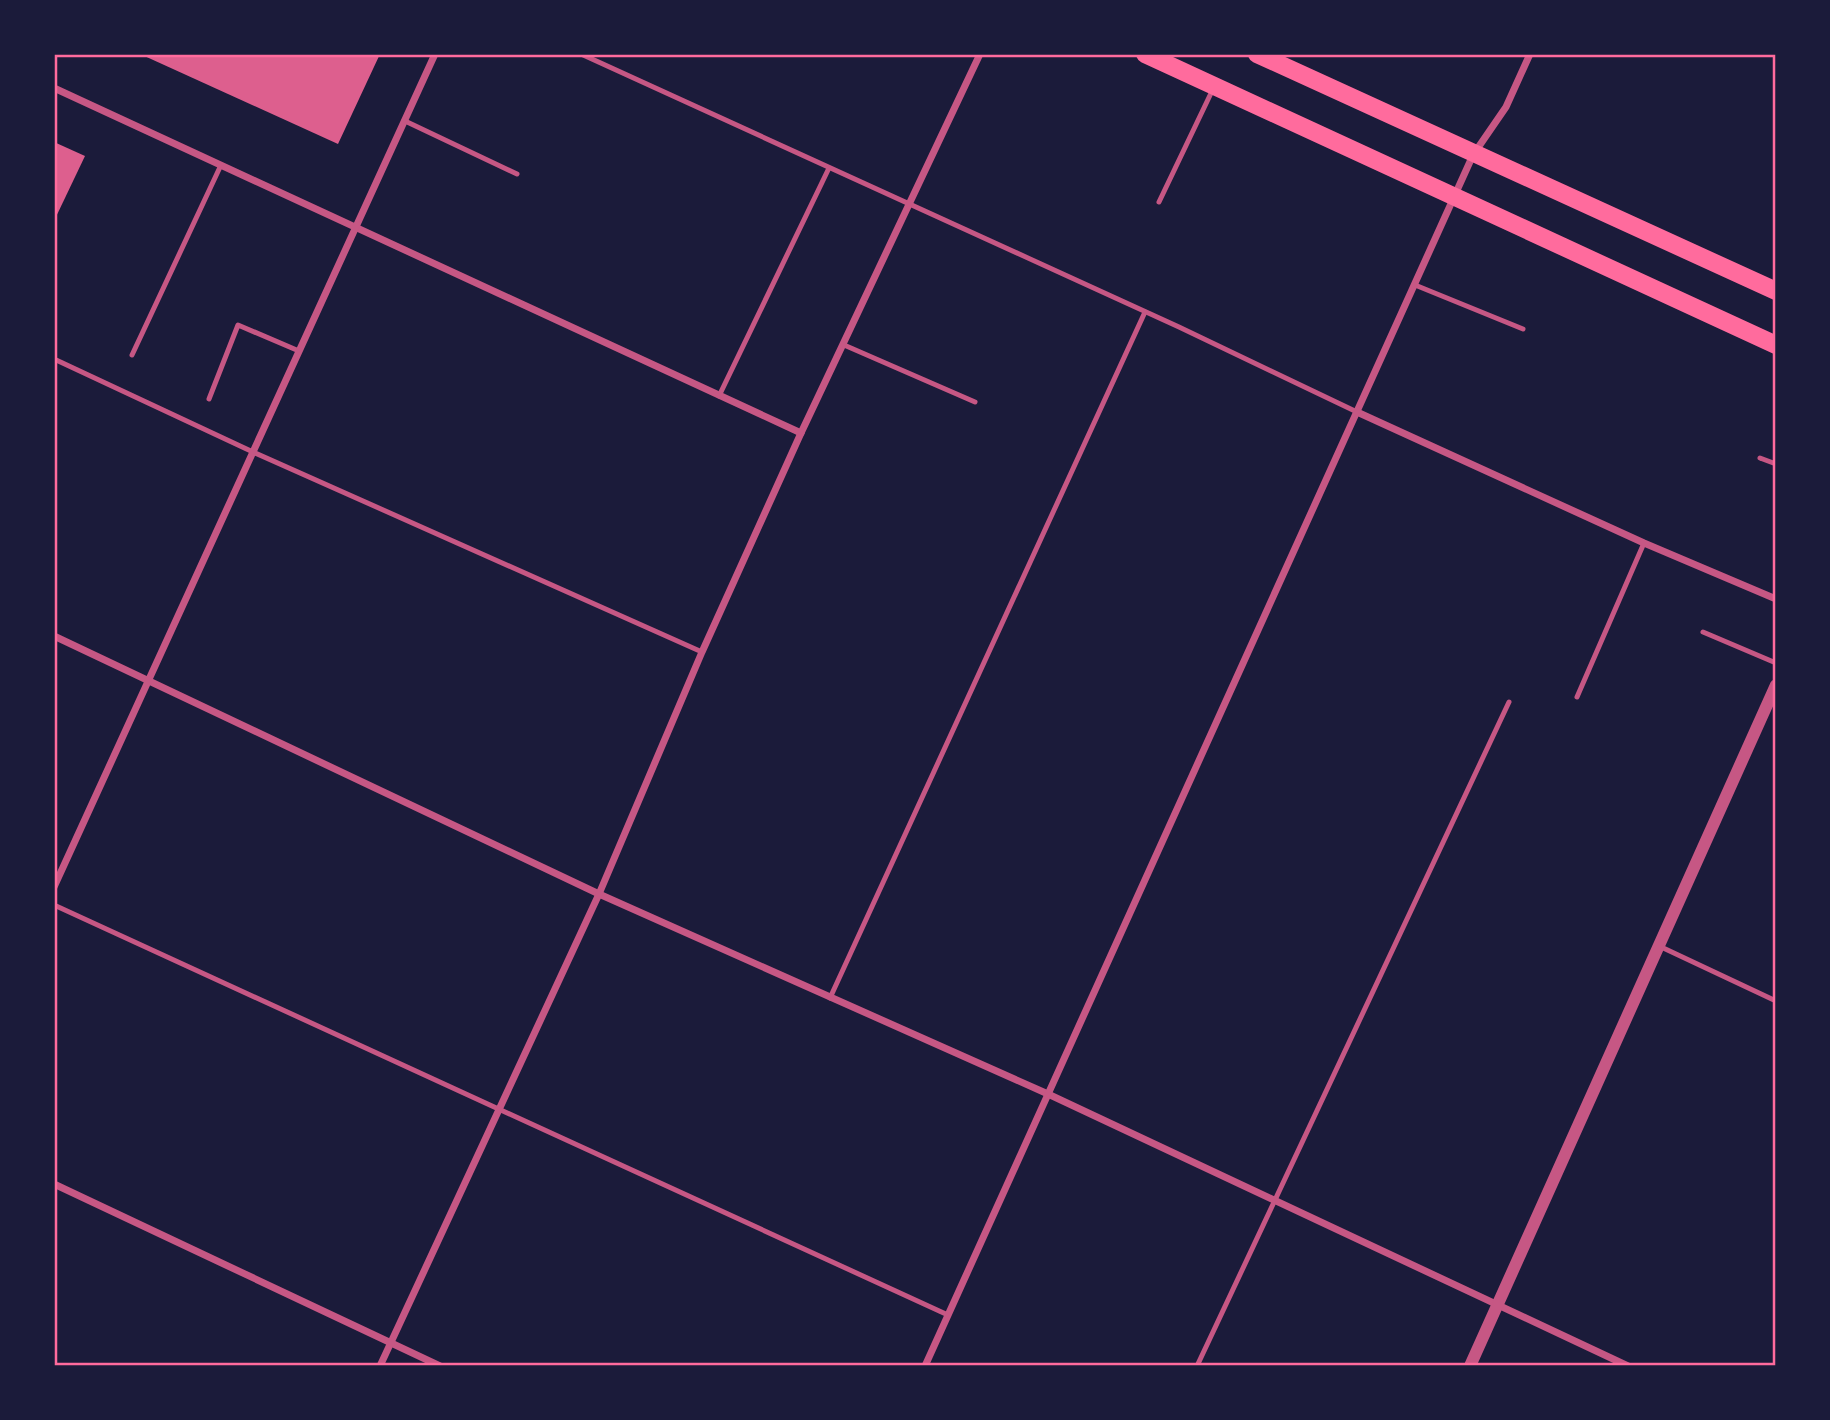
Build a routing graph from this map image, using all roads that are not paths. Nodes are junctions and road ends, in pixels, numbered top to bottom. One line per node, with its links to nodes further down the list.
1 (435, 54): 9 (street)
2 (581, 54): 12 (lane)
3 (980, 54): 16 (street)
4 (1145, 54): 7 (main road)
5 (1257, 54): 10 (main road)
6 (1530, 54): 10 (street)
7 (1214, 86): 14 (main road); 15 (lane)
8 (54, 88): 11 (street)
9 (405, 121): 13 (lane); 17 (street)
10 (1473, 155): 14 (street); 19 (main road)
11 (221, 164): 17 (street); 25 (lane)
12 (829, 168): 16 (lane); 27 (lane)
13 (517, 174)
14 (1454, 198): 18 (street); 23 (main road)
15 (1159, 202)
16 (909, 205): 20 (lane); 22 (street)
17 (355, 229): 24 (street); 27 (street)
18 (1415, 285): 21 (lane); 30 (street)
19 (1776, 291)
20 (1145, 312): 30 (lane); 50 (lane)
21 (1523, 328)
22 (844, 345): 29 (lane); 31 (street)
23 (1776, 345)
24 (299, 351): 28 (lane); 32 (street)
25 (132, 355)
26 (54, 359): 32 (lane)
27 (719, 396): 31 (street)
28 (209, 399)
29 (975, 402)
30 (1357, 412): 35 (street); 52 (street)
31 (801, 433): 39 (street)
32 (253, 452): 39 (lane); 41 (street)
33 (1760, 458): 34 (lane)
34 (1776, 464)
35 (1644, 543): 36 (street); 43 (lane)
36 (1776, 598)
37 (1703, 632): 40 (lane)
38 (54, 636): 41 (street)
39 (702, 652): 47 (street)
40 (1776, 663)
41 (149, 681): 46 (street); 47 (street)
42 (1776, 685): 45 (street)
43 (1577, 697)
44 (1508, 702): 55 (lane)
45 (1771, 707): 49 (street)
46 (54, 887)
47 (599, 894): 50 (street); 53 (street)
48 (54, 905): 53 (lane)
49 (1659, 946): 51 (lane); 56 (street)
50 (830, 998): 52 (street)
51 (1776, 1001)
52 (1048, 1094): 55 (street); 57 (street)
53 (500, 1111): 57 (lane); 58 (street)
54 (54, 1184): 58 (street)
55 (1273, 1198): 56 (street); 62 (lane)
56 (1498, 1305): 63 (street); 64 (street)
57 (948, 1315): 61 (street)
58 (390, 1344): 59 (street); 60 (street)
59 (380, 1366)
60 (440, 1366)
61 (926, 1366)
62 (1197, 1366)
63 (1470, 1366)
64 (1628, 1366)

